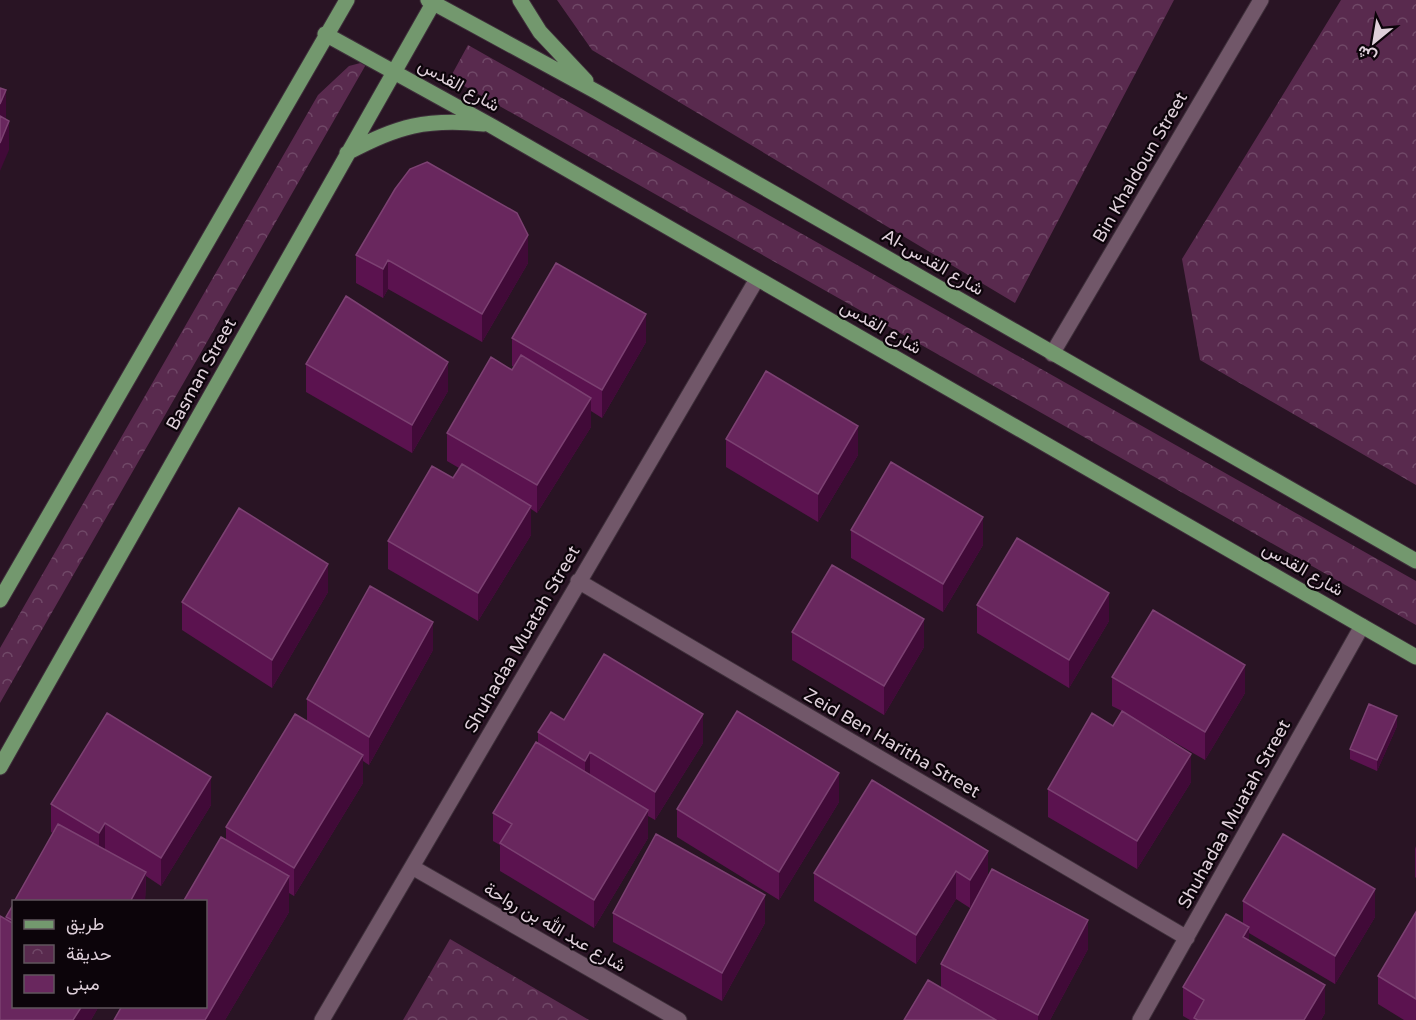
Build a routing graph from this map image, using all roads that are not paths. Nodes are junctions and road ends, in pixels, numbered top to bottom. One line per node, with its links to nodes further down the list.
1 (347, 0): 5 (main road)
2 (520, 0): 7 (main road)
3 (1261, 0): 11 (street, Bin Khaldoun Street)
4 (432, 1): 6 (main road, Basman Street); 7 (main road, Al-شارع القدس)
5 (325, 34): 6 (main road, شارع القدس); 14 (main road)
6 (393, 71): 8 (main road, شارع القدس); 9 (main road, Basman Street)
7 (597, 92): 11 (main road, Al-شارع القدس)
8 (490, 125): 9 (main road); 10 (main road, شارع القدس)
9 (347, 153): 17 (main road, Basman Street)
10 (757, 279): 13 (street, Shuhadaa Muatah Street); 15 (main road, شارع القدس)
11 (1052, 354): 12 (main road, Al-شارع القدس)
12 (1416, 561)
13 (578, 581): 18 (street, Shuhadaa Muatah Street); 19 (street, Zeid Ben Haritha Street)
14 (0, 600)
15 (1362, 626): 16 (main road, شارع القدس); 19 (street, Shuhadaa Muatah Street)
16 (1416, 657)
17 (0, 767)
18 (412, 867): 20 (street, Shuhadaa Muatah Street); 21 (street, شارع عبد الله بن رواحة)
19 (1187, 938): 22 (street, Shuhadaa Muatah Street)
20 (322, 1020)
21 (679, 1020)
22 (1140, 1020)

